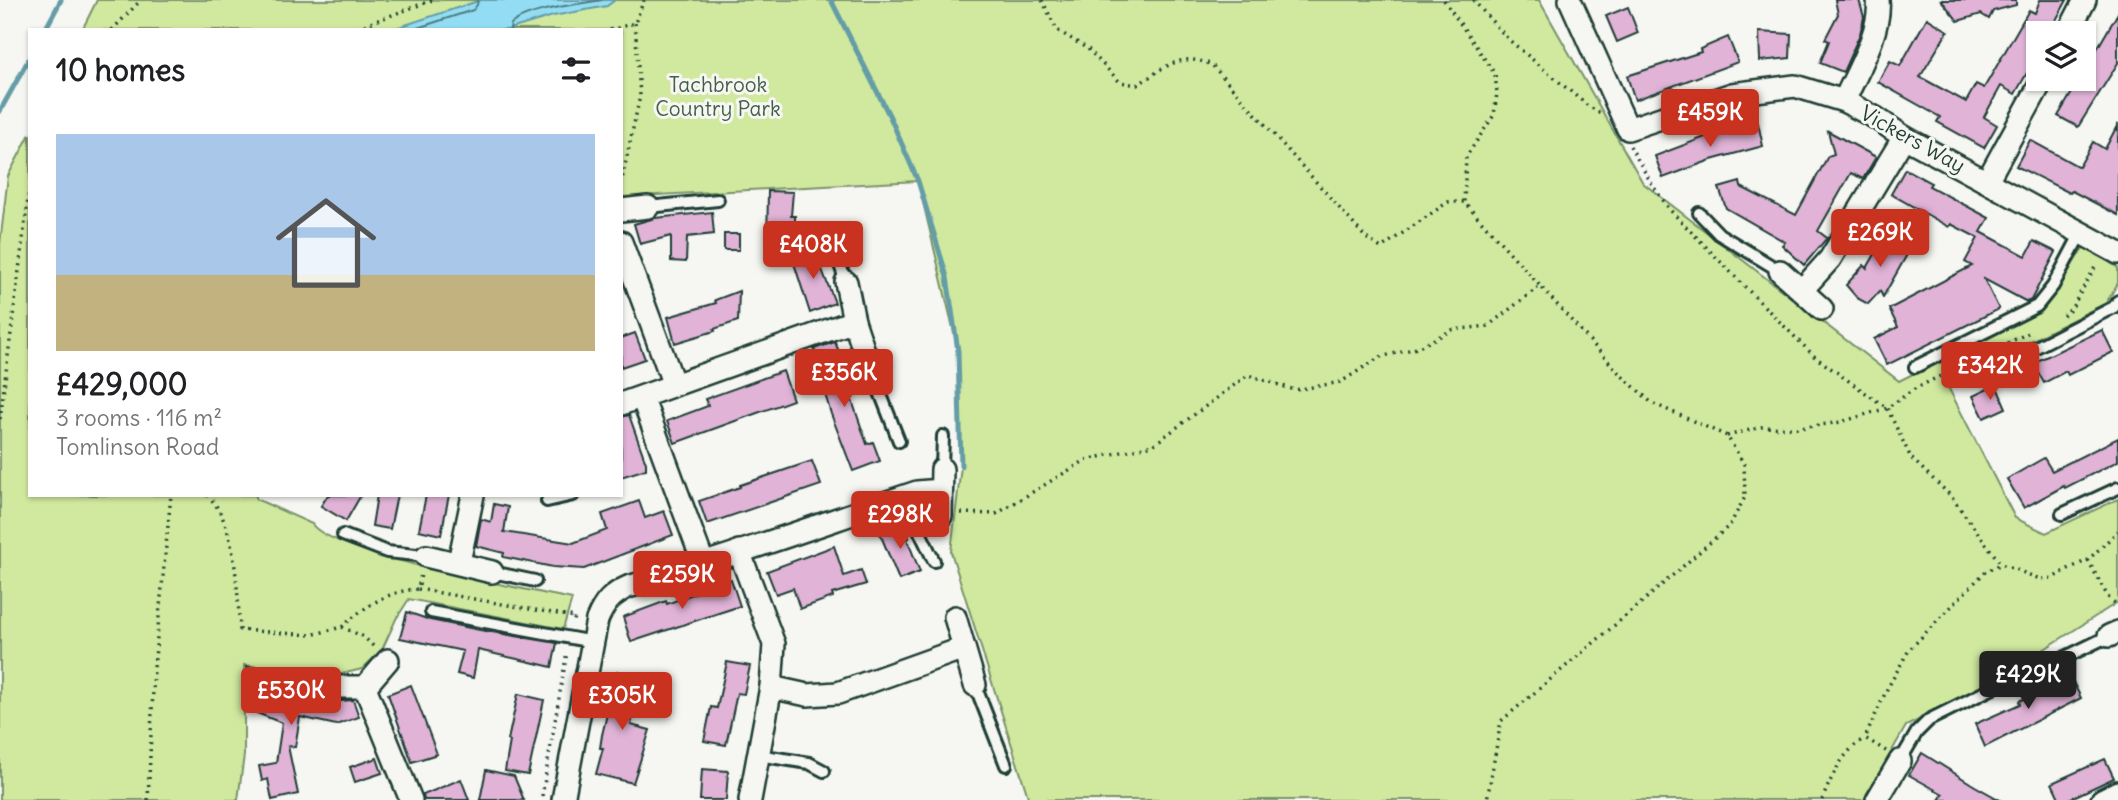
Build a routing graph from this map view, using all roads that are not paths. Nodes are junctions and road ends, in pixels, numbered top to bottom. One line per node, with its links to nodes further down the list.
1 (1570, 0): 6 (street, Vickers Way)
2 (1878, 0): 6 (street)
3 (2085, 0): 4 (street)
4 (2074, 21)
5 (2036, 91): 8 (street)
6 (1844, 101): 7 (street, Vickers Way)
7 (1905, 137): 8 (street, Vickers Way); 19 (street)
8 (1987, 181): 13 (street, Vickers Way)
9 (718, 200): 10 (lane)
10 (648, 207): 11 (street)
11 (623, 210)
12 (1699, 213): 17 (lane)
13 (2081, 233): 16 (street, Vickers Way); 24 (lane)
14 (831, 239): 18 (lane)
15 (623, 247): 26 (street)
16 (2118, 253)
17 (1780, 271): 19 (street)
18 (846, 282): 22 (street)
19 (1802, 290): 21 (street)
20 (2118, 301): 25 (lane)
21 (1822, 309)
22 (854, 321): 23 (street); 26 (street)
23 (865, 354): 29 (lane)
24 (1915, 366)
25 (1976, 378)
26 (674, 385): 27 (street)
27 (631, 400): 44 (street)
28 (943, 436): 30 (lane)
29 (899, 441)
30 (942, 468): 32 (street)
31 (2118, 488): 37 (lane)
32 (941, 490): 33 (street); 38 (street)
33 (907, 495): 40 (street); 42 (lane)
34 (473, 497): 43 (street)
35 (564, 497): 36 (lane)
36 (547, 501)
37 (2062, 514)
38 (951, 515)
39 (343, 535): 41 (lane)
40 (739, 551): 44 (street); 58 (street)
41 (426, 556): 43 (street)
42 (934, 561)
43 (459, 562): 45 (street)
44 (704, 565): 50 (street)
45 (492, 572): 46 (lane)
46 (536, 581)
47 (430, 612): 50 (lane)
48 (955, 617): 51 (street)
49 (2113, 634): 53 (lane)
50 (593, 642): 67 (street)
51 (964, 648): 55 (street); 58 (street)
52 (388, 660): 57 (street)
53 (2047, 666)
54 (289, 682): 56 (lane)
55 (975, 685): 62 (lane)
56 (328, 687): 57 (street)
57 (365, 687): 66 (street)
58 (771, 687): 60 (street)
59 (1993, 688): 61 (lane)
60 (758, 755): 63 (lane); 68 (street)
61 (1900, 761): 65 (street)
62 (1006, 765)
63 (824, 771)
64 (2118, 792): 69 (street)
65 (1885, 797)
66 (411, 800)
67 (563, 800)
68 (750, 800)
69 (2102, 800)

